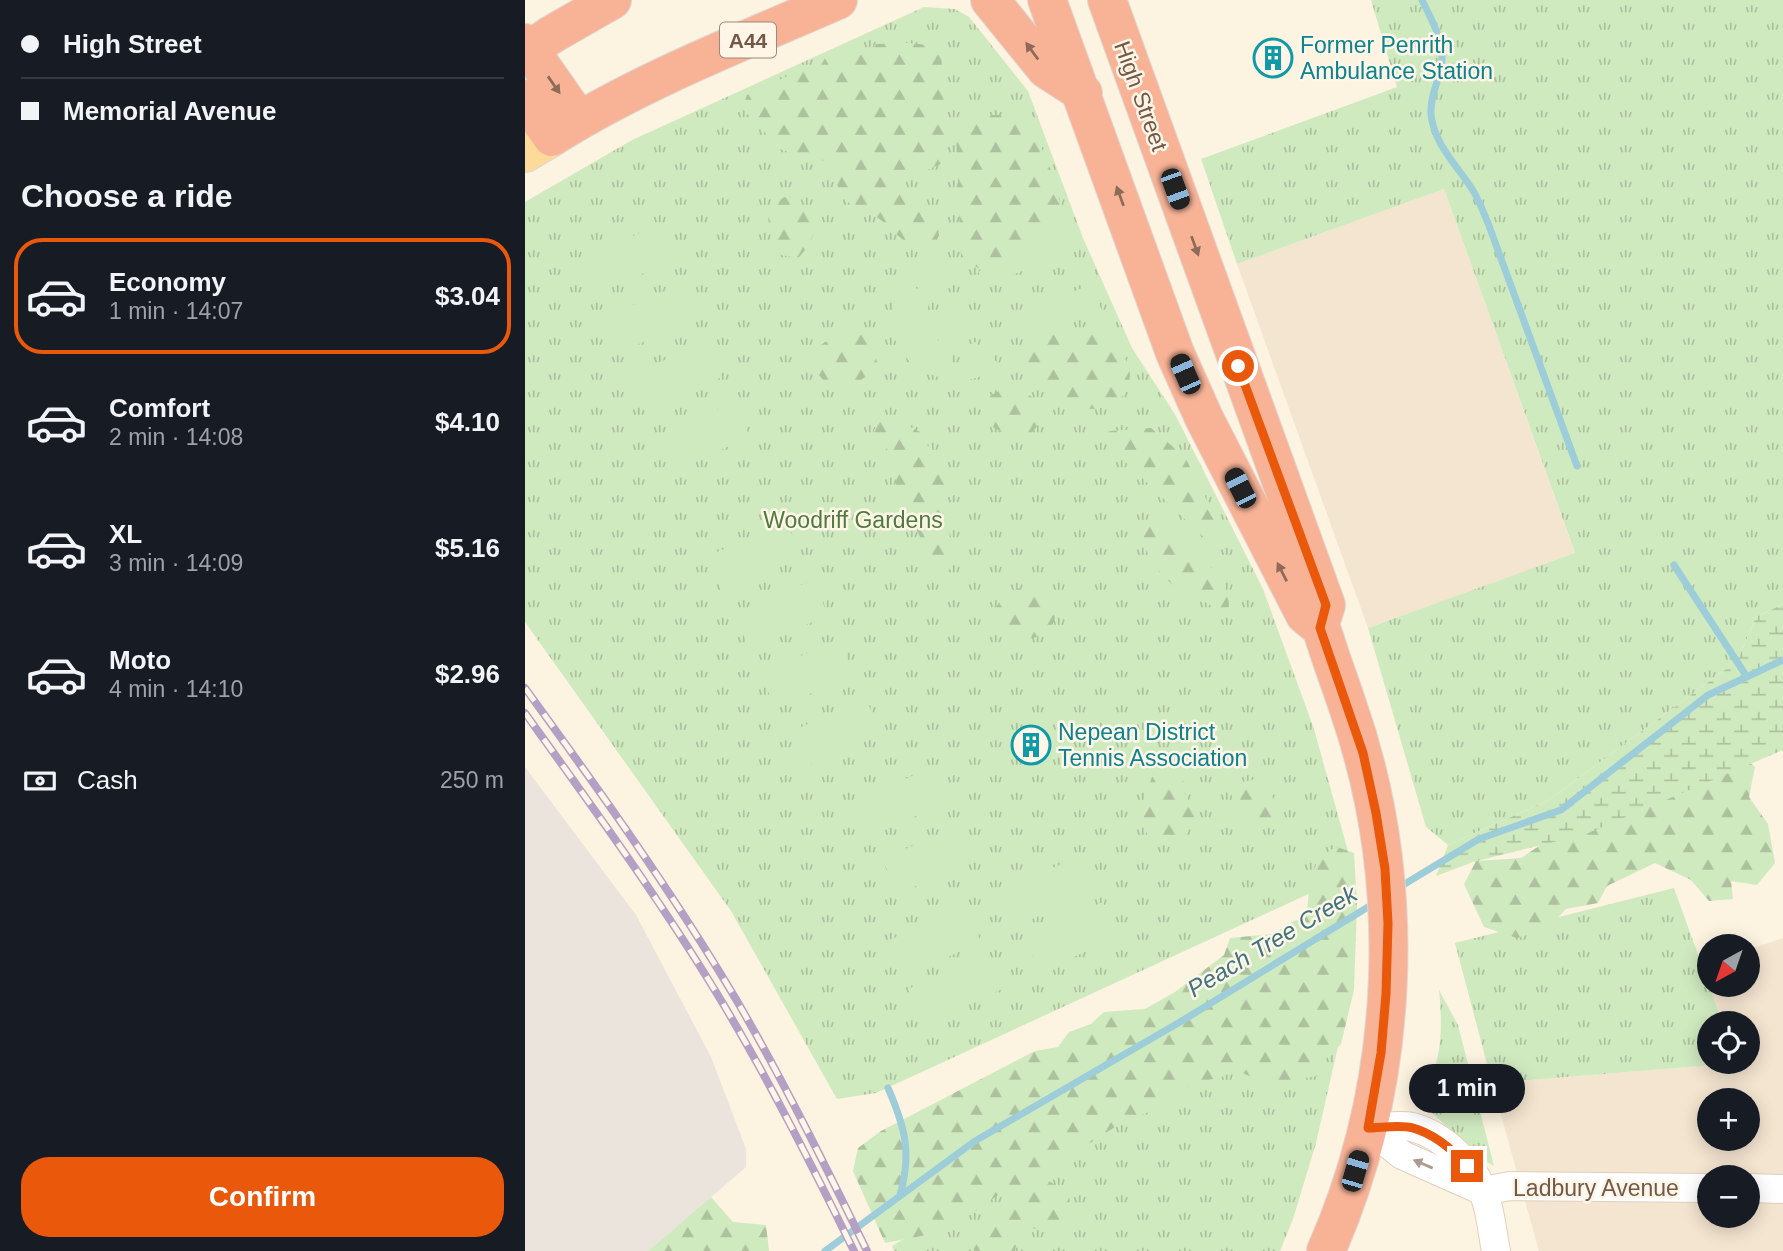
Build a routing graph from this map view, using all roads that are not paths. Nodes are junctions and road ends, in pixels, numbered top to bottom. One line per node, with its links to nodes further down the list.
1 (838, 0): 9 (highway, A44)
2 (991, 0): 7 (highway, one-way to 2)
3 (1048, 0): 7 (highway, High Street)
4 (1107, 0): 10 (highway, High Street, one-way to 10)
5 (588, 3): 6 (highway)
6 (527, 49): 9 (highway, one-way to 9)
7 (1083, 93): 10 (highway, High Street, one-way to 7)
8 (525, 99): 9 (highway)
9 (563, 130)
10 (1320, 628): 11 (highway, High Street)
11 (1368, 1128): 15 (street); 16 (highway, High Street)
12 (1697, 1188): 15 (street, Ladbury Avenue)
13 (1760, 1188): 14 (street)
14 (1783, 1189)
15 (1483, 1191): 17 (street)
16 (1326, 1251)
17 (1496, 1251)

